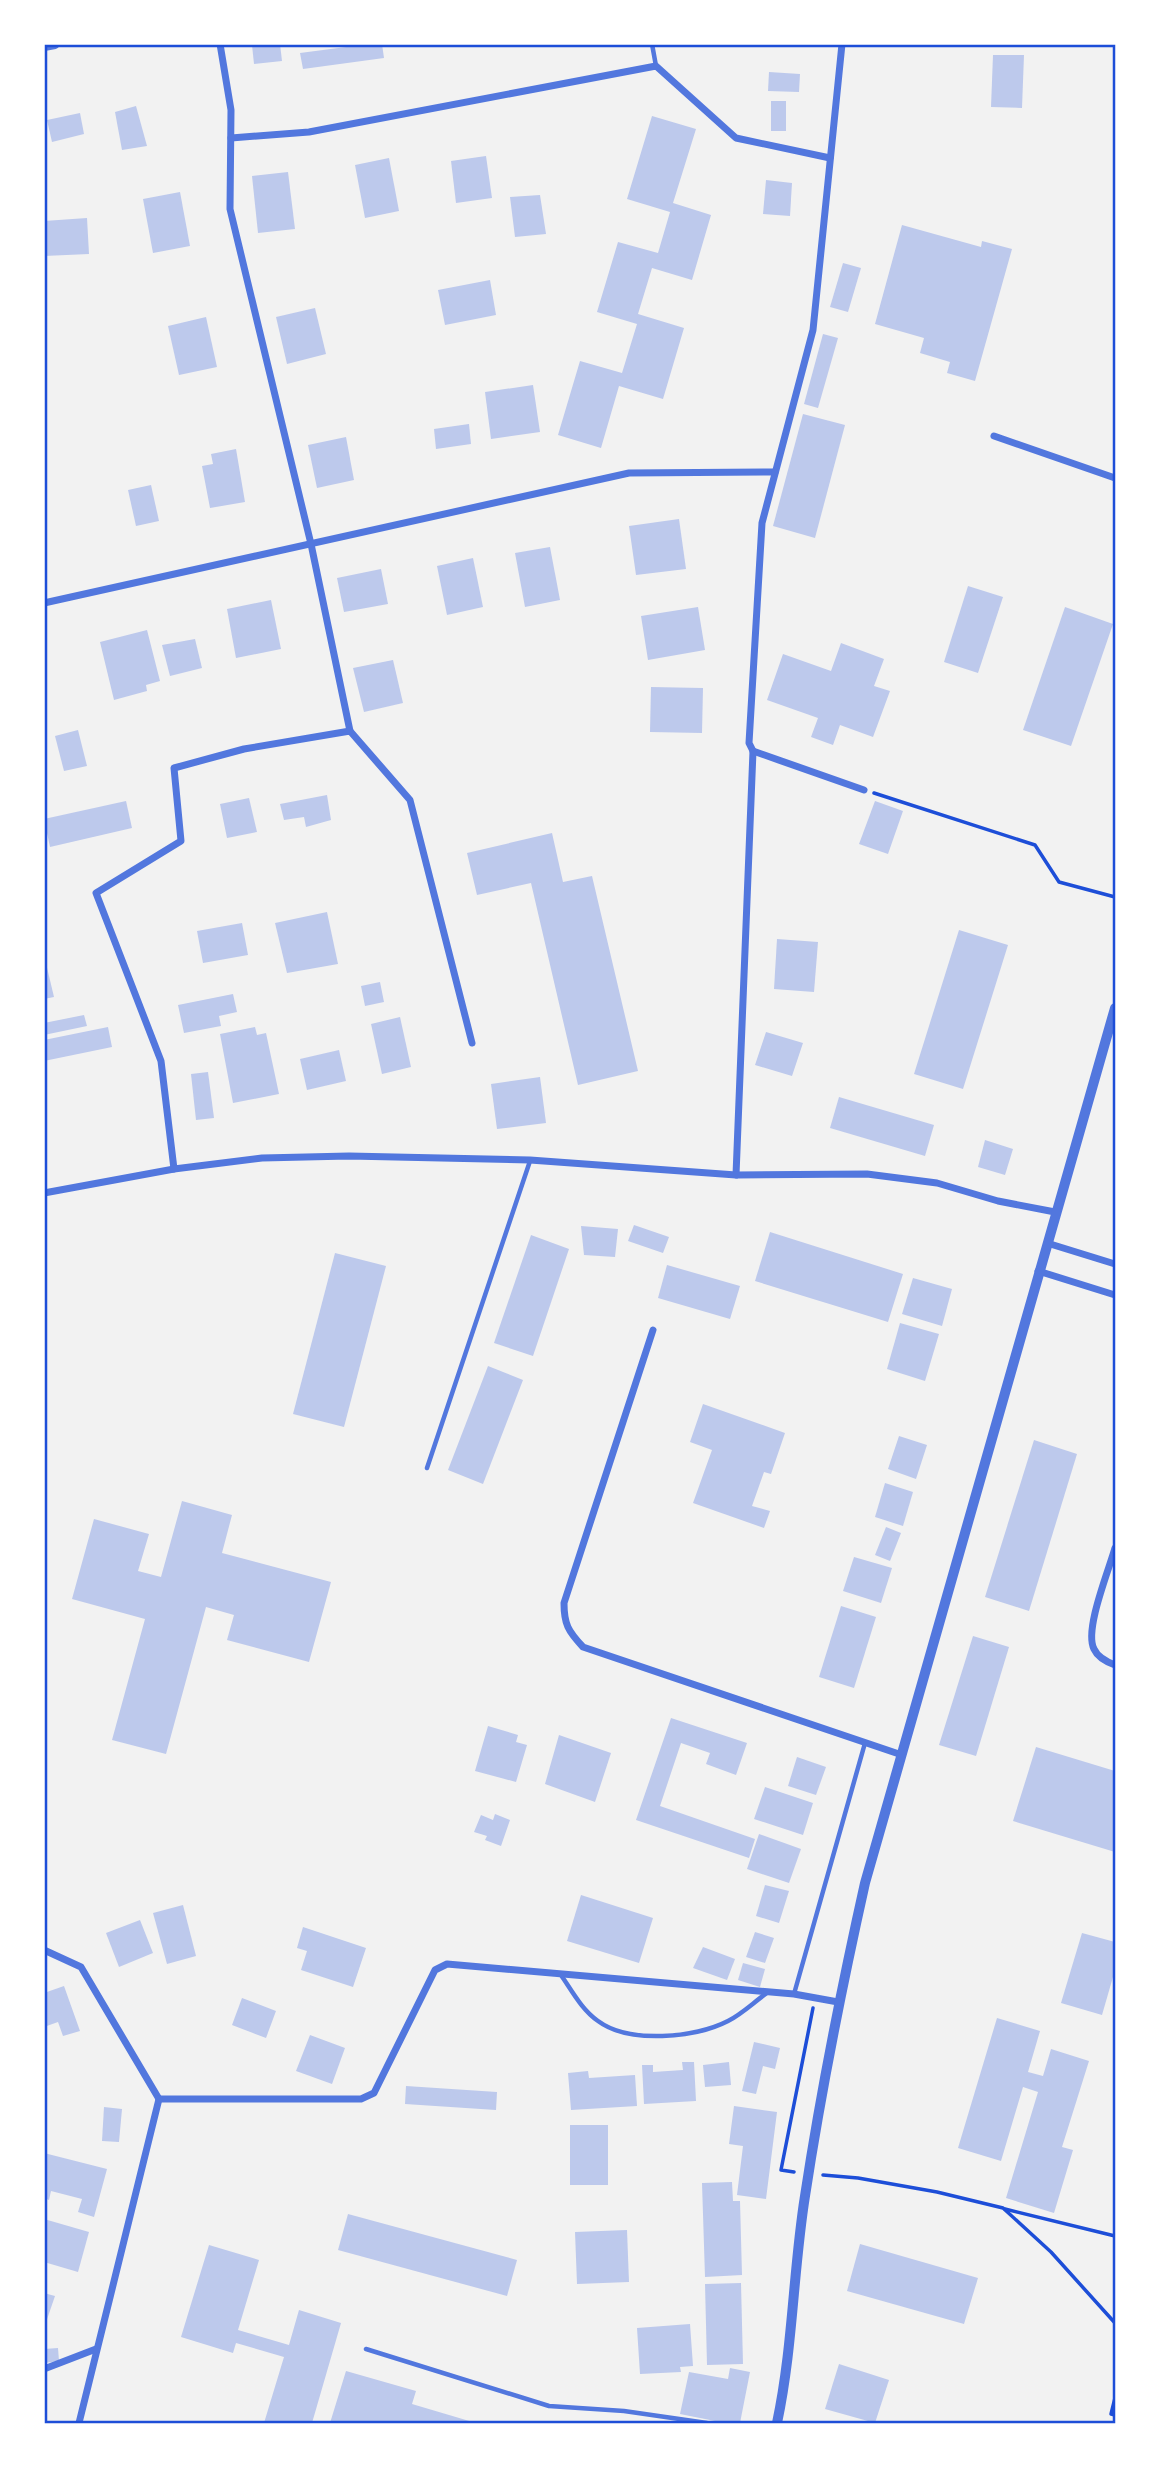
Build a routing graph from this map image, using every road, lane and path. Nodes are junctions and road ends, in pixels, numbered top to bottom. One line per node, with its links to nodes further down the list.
1 (55, 44): 5 (street)
2 (220, 44): 7 (street)
3 (652, 44): 6 (lane)
4 (842, 44): 8 (street)
5 (44, 46)
6 (656, 66): 7 (street); 8 (street)
7 (231, 138): 12 (street)
8 (831, 158): 10 (street)
9 (994, 436): 11 (street)
10 (775, 472): 12 (street); 15 (street)
11 (1115, 478)
12 (311, 544): 13 (street); 14 (street)
13 (44, 603)
14 (350, 731): 19 (street); 21 (street)
15 (753, 751): 16 (street); 22 (street)
16 (864, 790): 17 (path)
17 (1115, 897)
18 (1115, 1008): 24 (street)
19 (472, 1043)
20 (530, 1160): 21 (street); 22 (street); 30 (lane)
21 (174, 1169): 23 (street)
22 (736, 1175): 24 (street)
23 (44, 1194)
24 (1055, 1212): 25 (street)
25 (1047, 1243): 26 (street); 27 (street)
26 (1115, 1264)
27 (1038, 1271): 28 (street); 34 (street)
28 (1115, 1295)
29 (653, 1330): 33 (street)
30 (428, 1468)
31 (1115, 1548): 32 (street)
32 (1115, 1665)
33 (865, 1742): 34 (street); 38 (lane)
34 (902, 1755): 40 (street)
35 (44, 1950): 41 (street)
36 (561, 1974): 37 (street); 37 (lane); 41 (street)
37 (768, 1992): 38 (street)
38 (794, 1994): 39 (street)
39 (815, 1998): 40 (street); 42 (path)
40 (838, 2002): 42 (street)
41 (159, 2099): 47 (street)
42 (809, 2174): 43 (path); 53 (street)
43 (1003, 2208): 44 (path); 45 (path)
44 (1115, 2236)
45 (1115, 2323)
46 (366, 2348): 52 (lane)
47 (96, 2349): 48 (street); 51 (street)
48 (44, 2369)
49 (1115, 2399): 50 (path)
50 (1115, 2415)
51 (79, 2423)
52 (707, 2423)
53 (777, 2423)

